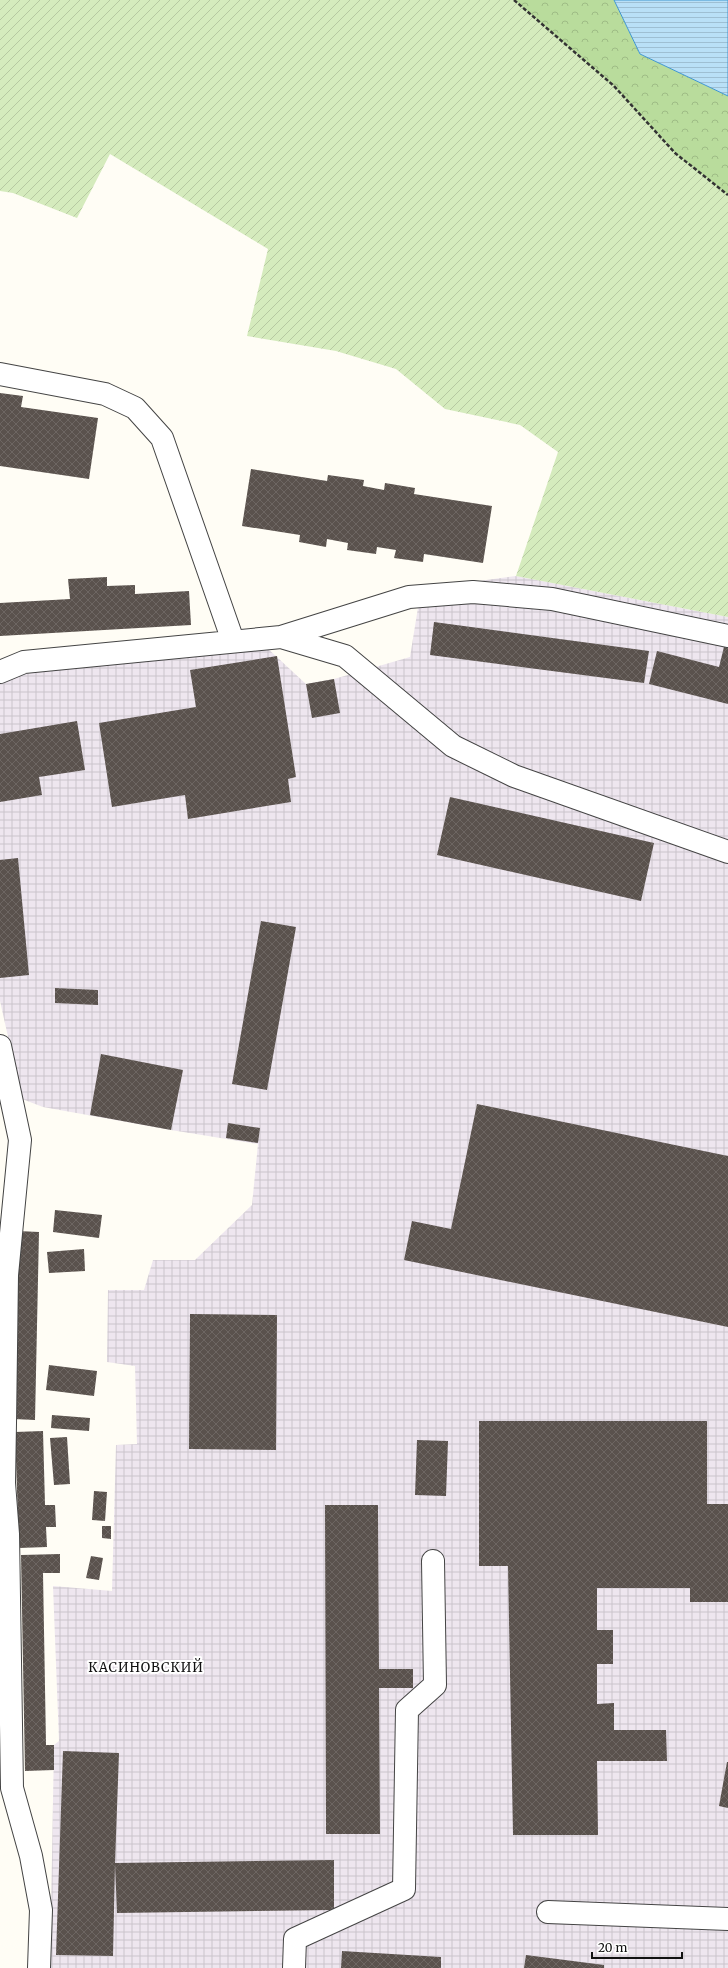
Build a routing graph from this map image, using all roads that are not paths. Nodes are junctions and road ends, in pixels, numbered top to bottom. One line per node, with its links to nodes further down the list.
1 (0, 374): 4 (street)
2 (728, 636): 3 (street)
3 (281, 637): 4 (street); 6 (street)
4 (234, 641): 5 (street)
5 (0, 672)
6 (728, 852)
7 (0, 1046): 8 (street)
8 (8, 1181): 9 (street)
9 (2, 1422): 10 (street)
10 (4, 1534): 12 (street)
11 (433, 1561): 16 (street)
12 (6, 1788): 15 (street)
13 (548, 1912): 14 (street)
14 (728, 1919)
15 (39, 1968)
16 (294, 1968)

